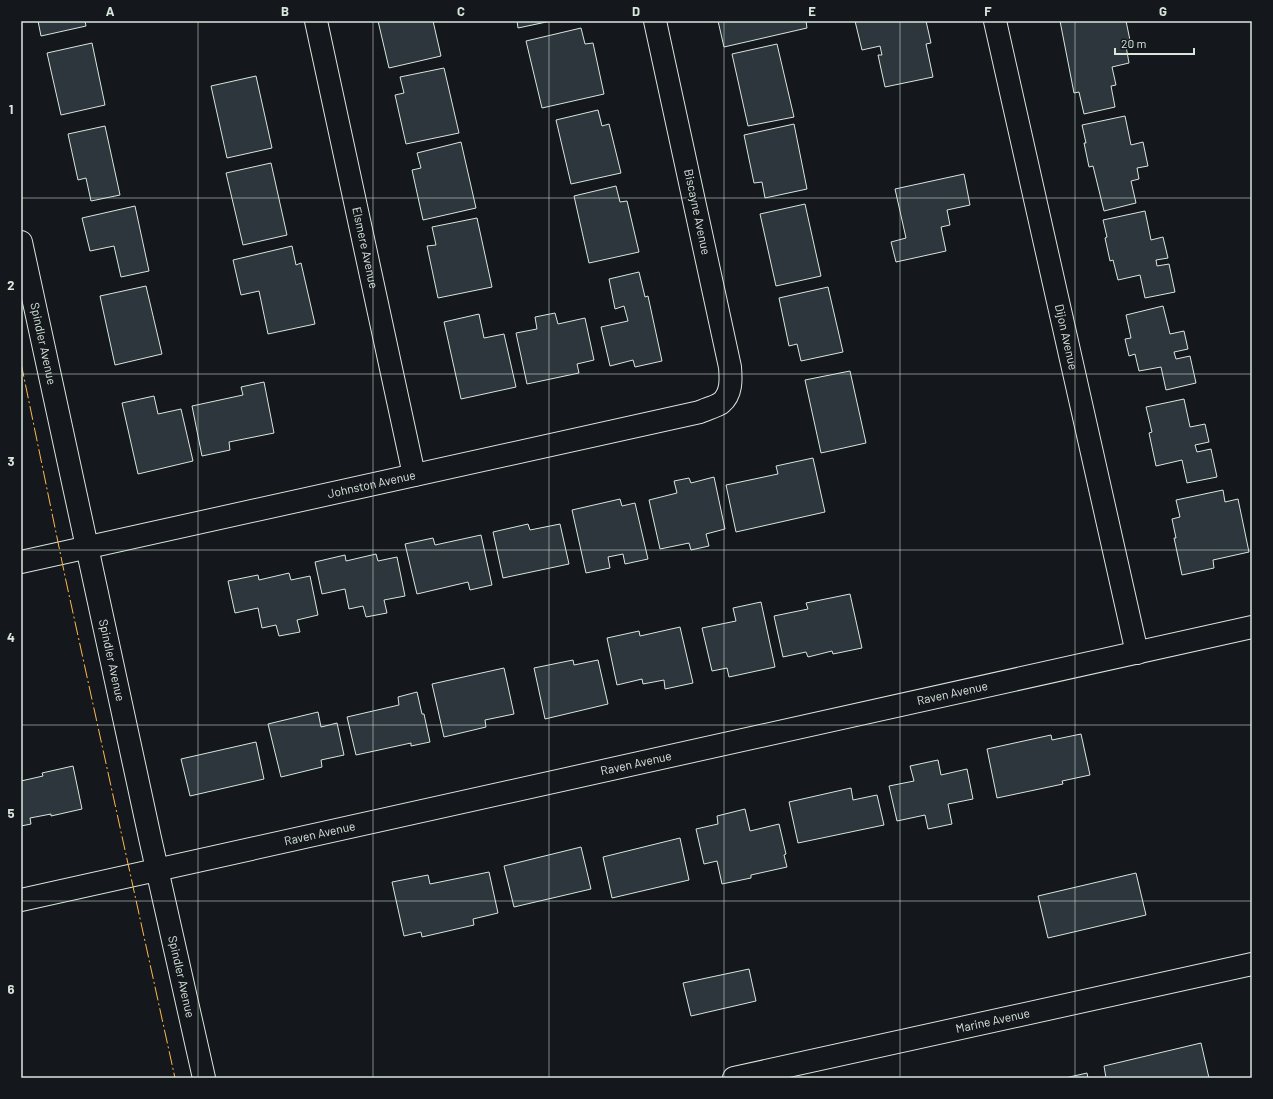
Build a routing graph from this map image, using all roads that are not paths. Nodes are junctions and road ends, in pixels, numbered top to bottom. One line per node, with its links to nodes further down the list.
1 (316, 21): 6 (street, Elsmere Avenue)
2 (655, 21): 5 (street, Biscayne Avenue)
3 (995, 21): 10 (street, Dijon Avenue)
4 (21, 242): 7 (street, Spindler Avenue)
5 (721, 402): 6 (street, Johnston Avenue)
6 (414, 474): 7 (street, Johnston Avenue)
7 (88, 547): 8 (street, Johnston Avenue); 11 (street, Spindler Avenue)
8 (21, 562)
9 (1252, 627): 10 (street, Raven Avenue)
10 (1137, 653): 11 (street, Raven Avenue)
11 (158, 870): 12 (street, Raven Avenue); 14 (street, Spindler Avenue)
12 (21, 900)
13 (1252, 964): 15 (street, Marine Avenue)
14 (204, 1078)
15 (734, 1078)

